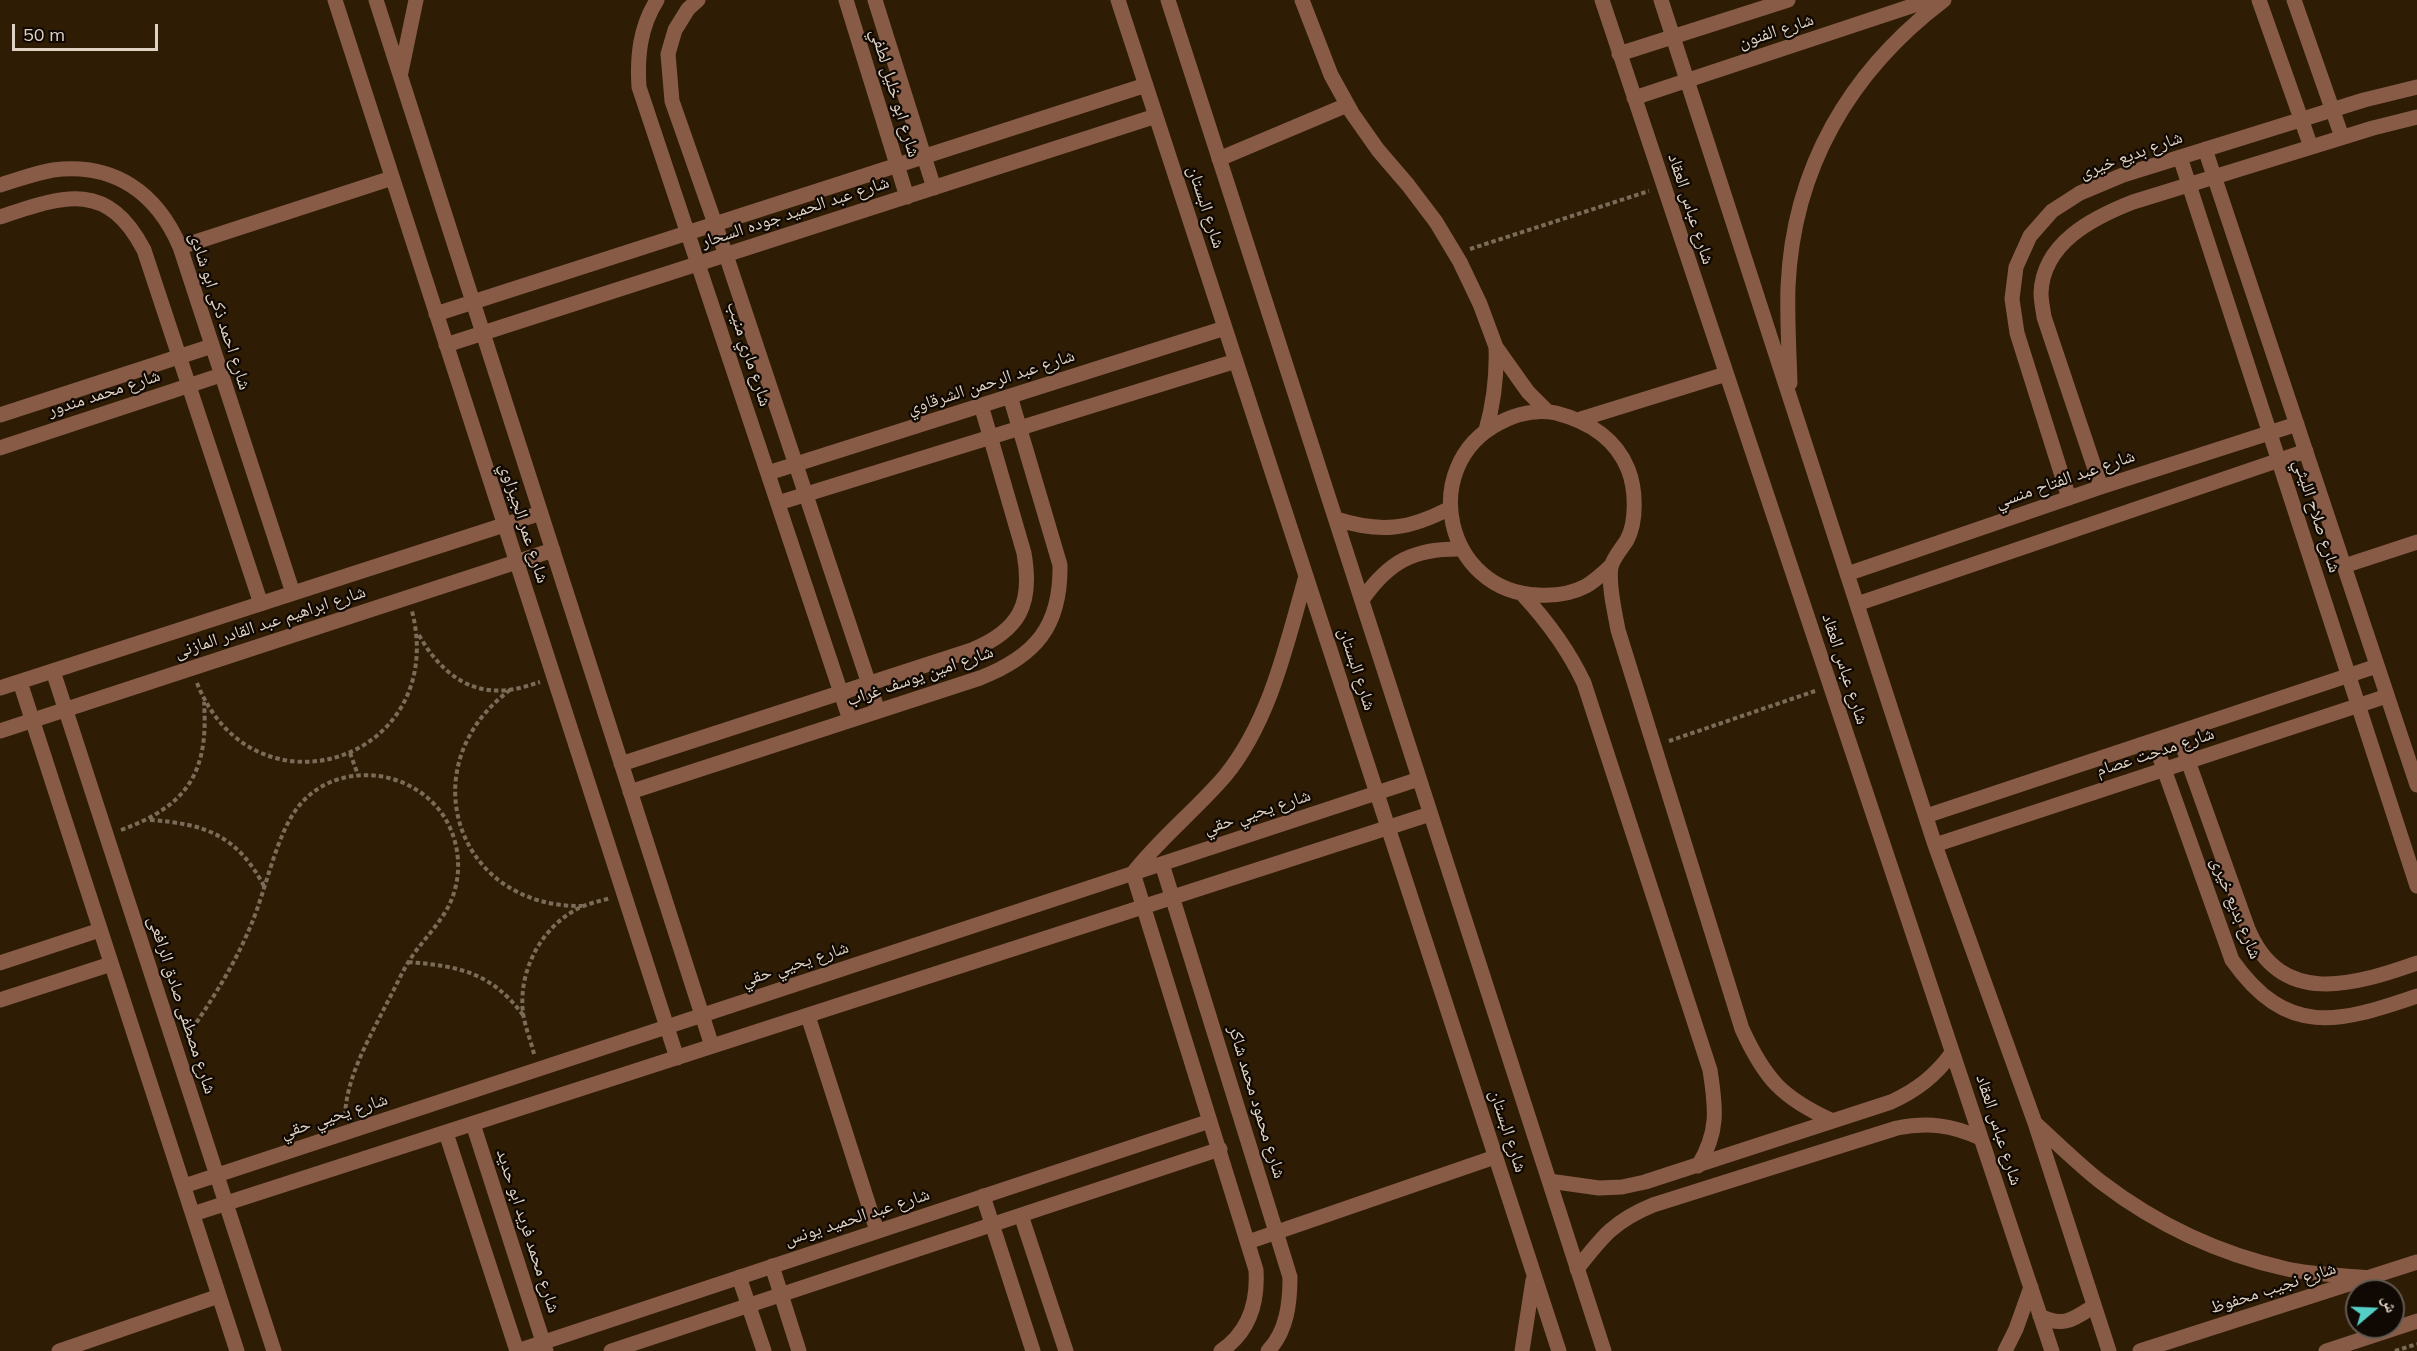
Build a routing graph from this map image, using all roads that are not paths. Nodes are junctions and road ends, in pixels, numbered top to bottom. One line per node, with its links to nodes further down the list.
1 (335, 0): 38 (street, شارع عمر الجيزاوي)
2 (376, 0): 20 (street, شارع عمر الجيزاوي)
3 (416, 0): 20 (street)
4 (657, 0): 45 (street, شارع ماري منيب)
5 (698, 0): 44 (street, شارع ماري منيب)
6 (846, 0): 36 (street, شارع ابو خليل لطفي)
7 (875, 0): 33 (street, شارع ابو خليل لطفي)
8 (1118, 0): 22 (street, شارع البستان)
9 (1168, 0): 35 (street, شارع البستان)
10 (1302, 0): 25 (street)
11 (1602, 0): 19 (street, شارع عباس العقاد)
12 (1661, 0): 18 (street, شارع عباس العقاد)
13 (1788, 0): 18 (street, شارع الفنون)
14 (1930, 0): 21 (street, شارع الفنون)
15 (1944, 0): 62 (street)
16 (2259, 0): 29 (street)
17 (2294, 0): 26 (street)
18 (1673, 37): 19 (street, شارع الفنون); 21 (street, شارع عباس العقاد)
19 (1619, 54): 24 (street, شارع عباس العقاد)
20 (401, 75): 49 (street, شارع عمر الجيزاوي)
21 (1687, 80): 24 (street, شارع الفنون); 62 (street, شارع عباس العقاد)
22 (1146, 85): 27 (street, شارع البستان); 33 (street, شارع عبد الحميد جوده السحار)
23 (2417, 87): 26 (street, شارع بديع خيرى)
24 (1634, 98): 58 (street, شارع عباس العقاد)
25 (1347, 105): 35 (street); 55 (street)
26 (2332, 110): 29 (street, شارع بديع خيرى); 30 (street)
27 (1156, 116): 41 (street, شارع عبد الحميد جوده السحار); 51 (street, شارع البستان)
28 (2417, 117): 30 (street)
29 (2301, 119): 31 (street); 32 (street, شارع بديع خيرى)
30 (2342, 137): 31 (street)
31 (2311, 147): 37 (street)
32 (2205, 149): 34 (street, شارع بديع خيرى); 37 (street, شارع صلاح الليثي)
33 (924, 157): 36 (street, شارع عبد الحميد جوده السحار); 41 (street, شارع ابو خليل لطفي)
34 (2180, 157): 40 (street, شارع صلاح الليثي); 79 (street, شارع بديع خيرى)
35 (1220, 159): 83 (street, شارع البستان)
36 (897, 166): 42 (street, شارع ابو خليل لطفي); 44 (street, شارع عبد الحميد جوده السحار)
37 (2214, 177): 40 (street); 67 (street, شارع صلاح الليثي)
38 (392, 178): 46 (street); 50 (street, شارع عمر الجيزاوي)
39 (0, 185): 46 (street, شارع احمد ذكى ابو شادى)
40 (2189, 185): 70 (street, شارع صلاح الليثي); 77 (street)
41 (934, 188): 42 (street, شارع عبد الحميد جوده السحار)
42 (907, 196): 47 (street, شارع عبد الحميد جوده السحار)
43 (0, 217): 56 (street)
44 (715, 225): 45 (street, شارع عبد الحميد جوده السحار); 47 (street, شارع ماري منيب)
45 (688, 233): 48 (street, شارع ماري منيب); 49 (street, شارع عبد الحميد جوده السحار)
46 (180, 247): 54 (street, شارع احمد ذكى ابو شادى)
47 (726, 255): 48 (street, شارع عبد الحميد جوده السحار); 75 (street, شارع ماري منيب)
48 (699, 264): 52 (street, شارع عبد الحميد جوده السحار); 76 (street, شارع ماري منيب)
49 (473, 303): 50 (street, شارع عبد الحميد جوده السحار); 52 (street, شارع عمر الجيزاوي)
50 (436, 314): 53 (street, شارع عمر الجيزاوي)
51 (1225, 328): 57 (street, شارع البستان); 61 (street, شارع عبد الرحمن الشرقاوي)
52 (483, 333): 53 (street, شارع عبد الحميد جوده السحار); 82 (street, شارع عمر الجيزاوي)
53 (446, 345): 84 (street, شارع عمر الجيزاوي)
54 (212, 346): 56 (street, شارع محمد مندور); 59 (street, شارع احمد ذكى ابو شادى)
55 (1497, 347): 64 (street); 69 (street)
56 (179, 357): 60 (street); 65 (street, شارع محمد مندور)
57 (1236, 361): 68 (street); 92 (street, شارع البستان)
58 (1726, 374): 66 (street); 140 (street, شارع عباس العقاد)
59 (221, 375): 60 (street, شارع محمد مندور); 93 (street, شارع احمد ذكى ابو شادى)
60 (189, 386): 72 (street, شارع محمد مندور); 96 (street)
61 (1010, 396): 63 (street, شارع عبد الرحمن الشرقاوي); 68 (street, شارع امين يوسف غراب)
62 (1790, 398): 91 (street, شارع عباس العقاد)
63 (981, 405): 71 (street, شارع امين يوسف غراب); 75 (street, شارع عبد الرحمن الشرقاوي)
64 (1547, 411): 66 (street); 69 (street)
65 (0, 415)
66 (1581, 419): 89 (street)
67 (2297, 424): 70 (street, شارع عبد الفتاح منسي); 73 (street, شارع صلاح الليثي)
68 (1020, 428): 71 (street); 108 (street, شارع امين يوسف غراب)
69 (1486, 430): 81 (street)
70 (2270, 433): 74 (street, شارع صلاح الليثي); 77 (street, شارع عبد الفتاح منسي)
71 (990, 437): 78 (street); 102 (street, شارع امين يوسف غراب)
72 (0, 448)
73 (2306, 451): 74 (street); 90 (street, شارع صلاح الليثي)
74 (2278, 460): 97 (street); 100 (street, شارع صلاح الليثي)
75 (796, 464): 76 (street, شارع عبد الرحمن الشرقاوي); 78 (street, شارع ماري منيب)
76 (768, 473): 80 (street, شارع ماري منيب)
77 (2101, 487): 79 (street, شارع عبد الفتاح منسي)
78 (806, 494): 80 (street); 102 (street, شارع ماري منيب)
79 (2069, 498): 91 (street, شارع عبد الفتاح منسي)
80 (778, 503): 104 (street, شارع ماري منيب)
81 (1450, 508): 83 (street); 86 (street)
82 (541, 513): 84 (street, شارع ابراهيم عبد القادر المازنى); 87 (street, شارع عمر الجيزاوي)
83 (1336, 519): 95 (street, شارع البستان)
84 (504, 525): 88 (street, شارع عمر الجيزاوي); 93 (street, شارع ابراهيم عبد القادر المازنى)
85 (2417, 542): 90 (street)
86 (1462, 549): 94 (street); 95 (street)
87 (553, 550): 88 (street, شارع ابراهيم عبد القادر المازنى); 115 (street, شارع عمر الجيزاوي)
88 (516, 562): 107 (street, شارع ابراهيم عبد القادر المازنى); 138 (street, شارع عمر الجيزاوي)
89 (1611, 566): 94 (street); 143 (street)
90 (2344, 566): 98 (street, شارع صلاح الليثي)
91 (1847, 574): 97 (street, شارع عباس العقاد)
92 (1306, 576): 120 (street, شارع البستان); 126 (street)
93 (293, 593): 96 (street, شارع ابراهيم عبد القادر المازنى)
94 (1523, 595): 150 (street)
95 (1362, 600): 117 (street, شارع البستان)
96 (261, 604): 99 (street, شارع ابراهيم عبد القادر المازنى)
97 (1857, 604): 122 (street, شارع عباس العقاد)
98 (2378, 666): 100 (street, شارع مدحت عصام); 105 (street, شارع صلاح الليثي)
99 (53, 671): 101 (street, شارع ابراهيم عبد القادر المازنى); 107 (street, شارع مصطفى صادق الرافعى)
100 (2348, 676): 106 (street, شارع صلاح الليثي); 112 (street, شارع مدحت عصام)
101 (20, 682): 103 (street, شارع ابراهيم عبد القادر المازنى); 109 (street)
102 (869, 684): 104 (street, شارع امين يوسف غراب); 108 (street, شارع ماري منيب)
103 (0, 688)
104 (840, 693): 110 (street, شارع ماري منيب); 115 (street, شارع امين يوسف غراب)
105 (2387, 696): 106 (street, شارع مدحت عصام); 118 (street, شارع صلاح الليثي)
106 (2358, 705): 114 (street, شارع مدحت عصام); 127 (street, شارع صلاح الليثي)
107 (65, 710): 109 (street, شارع ابراهيم عبد القادر المازنى); 151 (street, شارع مصطفى صادق الرافعى)
108 (878, 711): 110 (street, شارع امين يوسف غراب)
109 (32, 720): 111 (street, شارع ابراهيم عبد القادر المازنى); 130 (street)
110 (850, 720): 119 (street, شارع امين يوسف غراب)
111 (0, 731)
112 (2178, 733): 113 (street, شارع مدحت عصام); 114 (street, شارع بديع خيرى)
113 (2154, 741): 116 (street, شارع بديع خيرى); 122 (street, شارع مدحت عصام)
114 (2188, 761): 116 (street, شارع مدحت عصام); 132 (street, شارع بديع خيرى)
115 (621, 764): 119 (street, شارع عمر الجيزاوي)
116 (2164, 769): 124 (street, شارع مدحت عصام); 134 (street, شارع بديع خيرى)
117 (1419, 779): 120 (street, شارع يحيي حقي); 121 (street, شارع البستان)
118 (2417, 785)
119 (630, 792): 136 (street, شارع عمر الجيزاوي)
120 (1377, 793): 123 (street, شارع البستان); 125 (street, شارع يحيي حقي)
121 (1430, 814): 123 (street); 152 (street, شارع البستان)
122 (1926, 816): 124 (street, شارع عباس العقاد)
123 (1388, 828): 128 (street); 149 (street, شارع البستان)
124 (1935, 845): 145 (street, شارع عباس العقاد)
125 (1162, 864): 126 (street, شارع يحيي حقي); 128 (street, شارع محمود محمد شاكر)
126 (1133, 873): 129 (street); 136 (street, شارع يحيي حقي)
127 (2417, 886)
128 (1172, 897): 129 (street); 160 (street, شارع محمود محمد شاكر)
129 (1144, 907): 137 (street); 142 (street)
130 (100, 930): 131 (street); 133 (street)
131 (0, 963)
132 (2417, 963)
133 (111, 964): 135 (street); 153 (street)
134 (2417, 996)
135 (0, 1000)
136 (702, 1015): 138 (street, شارع يحيي حقي); 139 (street, شارع عمر الجيزاوي)
137 (808, 1016): 139 (street); 159 (street)
138 (667, 1027): 141 (street, شارع عمر الجيزاوي); 151 (street, شارع يحيي حقي)
139 (712, 1046): 141 (street)
140 (1952, 1053): 143 (street); 147 (street, شارع عباس العقاد)
141 (676, 1058): 144 (street)
142 (1210, 1121): 148 (street); 154 (street, شارع عبد الحميد يونس)
143 (1833, 1121): 150 (street)
144 (473, 1124): 146 (street); 175 (street, شارع محمد فريد ابو حديد)
145 (2035, 1124): 167 (street); 172 (street, شارع عباس العقاد)
146 (446, 1132): 155 (street); 179 (street)
147 (1980, 1138): 164 (street); 168 (street, شارع عباس العقاد)
148 (1220, 1149): 157 (street); 161 (street)
149 (1495, 1156): 160 (street); 165 (street, شارع البستان)
150 (1698, 1166): 152 (street)
151 (217, 1175): 153 (street, شارع يحيي حقي); 155 (street, شارع مصطفى صادق الرافعى)
152 (1549, 1181): 164 (street, شارع البستان)
153 (184, 1186): 156 (street)
154 (983, 1196): 158 (street); 159 (street, شارع عبد الحميد يونس)
155 (226, 1204): 156 (street); 178 (street, شارع مصطفى صادق الرافعى)
156 (193, 1214): 170 (street)
157 (1021, 1215): 158 (street); 184 (street)
158 (992, 1225): 169 (street); 183 (street)
159 (877, 1231): 163 (street, شارع عبد الحميد يونس)
160 (1277, 1232): 161 (street); 186 (street, شارع محمود محمد شاكر)
161 (1248, 1242): 185 (street)
162 (2417, 1262): 167 (street, شارع نجيب محفوظ)
163 (772, 1266): 166 (street, شارع عبد الحميد يونس); 169 (street)
164 (1577, 1269): 189 (street, شارع البستان)
165 (1533, 1274): 187 (street); 188 (street, شارع البستان)
166 (739, 1277): 171 (street); 175 (street, شارع عبد الحميد يونس)
167 (2370, 1278): 193 (street, شارع نجيب محفوظ)
168 (2031, 1287): 173 (street, شارع عباس العقاد); 190 (street)
169 (781, 1295): 171 (street); 182 (street)
170 (219, 1296): 176 (street); 177 (street)
171 (748, 1305): 180 (street); 181 (street)
172 (2094, 1306): 173 (street); 192 (street, شارع عباس العقاد)
173 (2040, 1316): 191 (street, شارع عباس العقاد)
174 (2417, 1321): 194 (street)
175 (545, 1346): 179 (street, شارع عبد الحميد يونس)
176 (59, 1351)
177 (237, 1351)
178 (274, 1351)
179 (517, 1351)
180 (611, 1351)
181 (764, 1351)
182 (799, 1351)
183 (1033, 1351)
184 (1065, 1351)
185 (1221, 1351)
186 (1268, 1351)
187 (1522, 1351)
188 (1558, 1351)
189 (1604, 1351)
190 (2005, 1351)
191 (2052, 1351)
192 (2109, 1351)
193 (2140, 1351)
194 (2326, 1351)

